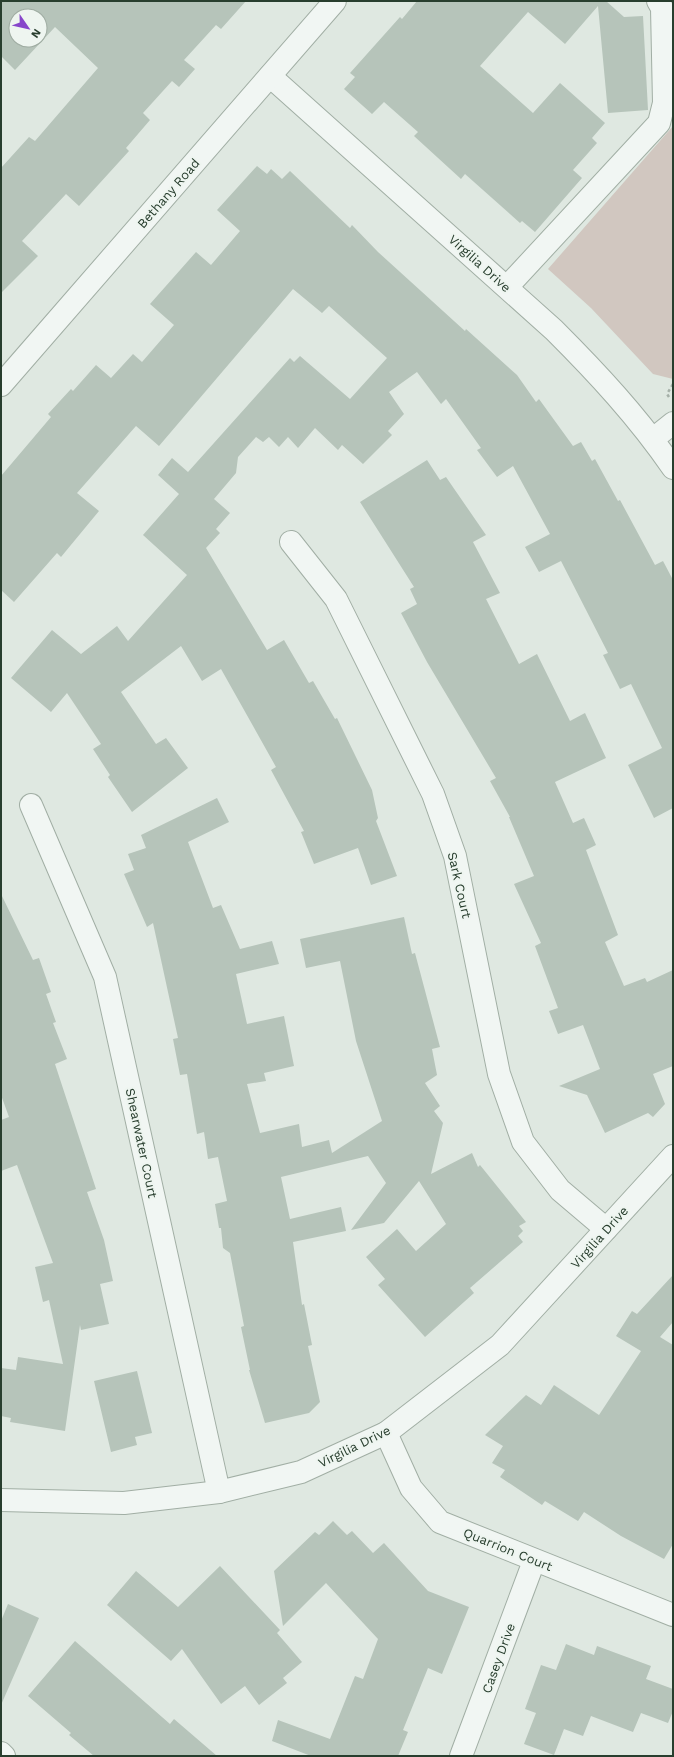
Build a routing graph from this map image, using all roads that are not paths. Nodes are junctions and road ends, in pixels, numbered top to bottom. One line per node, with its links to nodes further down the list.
1 (335, 1): 3 (street, Bethany Road)
2 (658, 1): 4 (street)
3 (270, 76): 4 (street, Virgilia Drive); 5 (street, Bethany Road)
4 (507, 287): 7 (street, Virgilia Drive)
5 (1, 385)
6 (673, 423): 7 (street)
7 (653, 439): 8 (street, Virgilia Drive)
8 (673, 468)
9 (291, 542): 12 (street, Sark Court)
10 (31, 804): 14 (street, Shearwater Court)
11 (673, 1156): 12 (street, Virgilia Drive)
12 (606, 1229): 13 (street, Virgilia Drive)
13 (386, 1433): 14 (street, Virgilia Drive); 16 (street, Quarrion Court)
14 (219, 1492): 15 (street, Virgilia Drive)
15 (1, 1500)
16 (534, 1561): 17 (street, Quarrion Court); 20 (street, Casey Drive)
17 (673, 1616)
18 (1, 1753): 19 (street)
19 (4, 1756)
20 (462, 1756)

